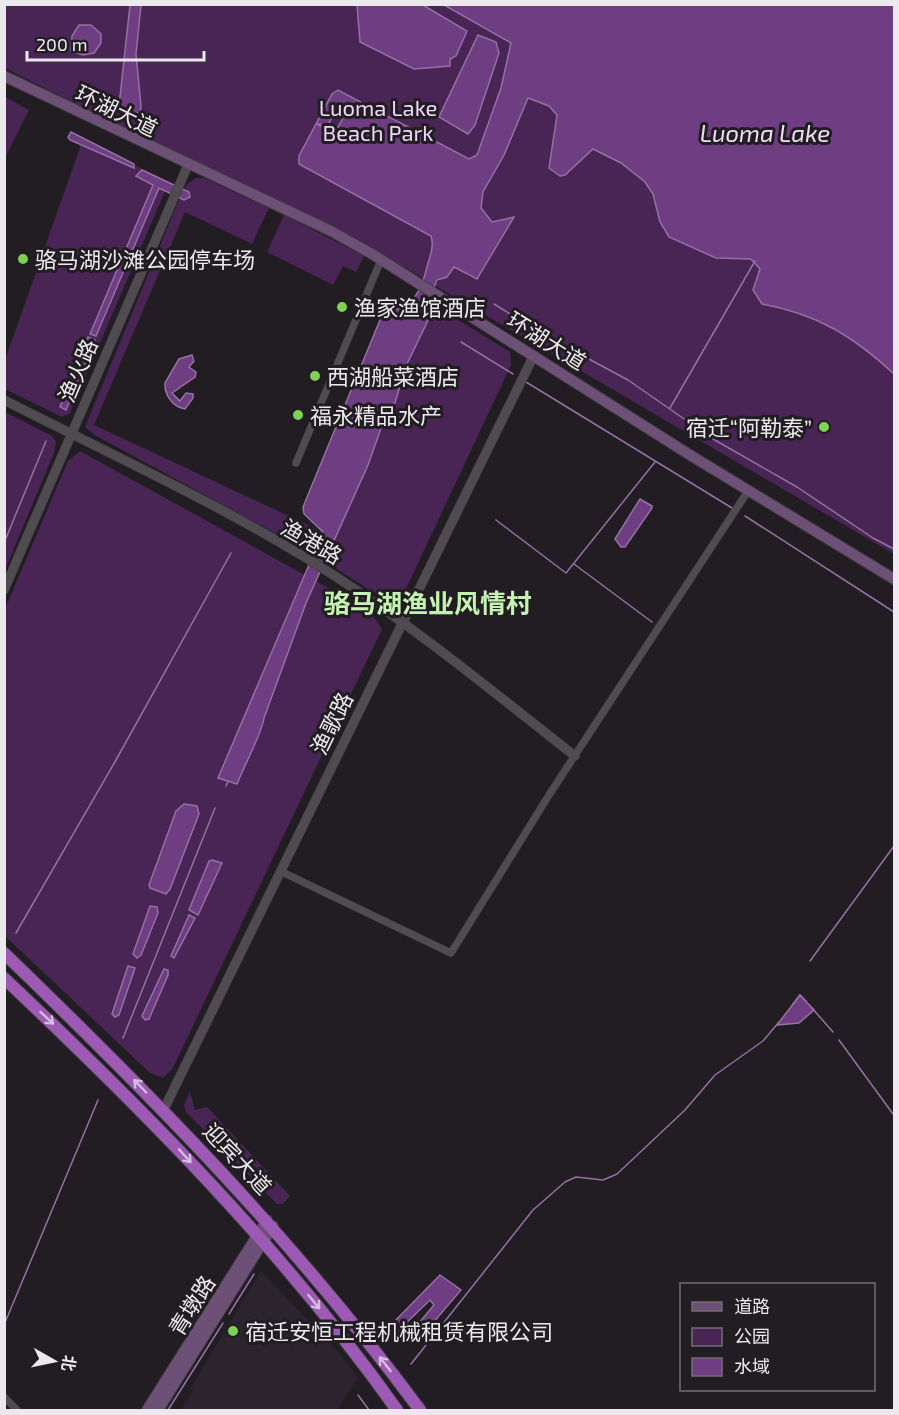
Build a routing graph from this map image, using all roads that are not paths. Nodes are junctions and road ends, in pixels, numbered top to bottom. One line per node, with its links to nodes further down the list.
1 (4, 76): 2 (main road, 环湖大道)
2 (188, 165): 3 (main road, 环湖大道); 6 (street, 渔火路)
3 (381, 260): 4 (main road, 环湖大道); 7 (street)
4 (534, 355): 8 (main road, 环湖大道); 11 (street, 渔歌路)
5 (4, 400): 6 (street, 渔港路)
6 (71, 434): 10 (street, 渔火路); 11 (street, 渔港路)
7 (296, 463)
8 (748, 490): 9 (main road, 环湖大道); 12 (street)
9 (894, 579)
10 (4, 590)
11 (402, 623): 12 (street, 渔港路); 13 (street, 渔歌路)
12 (575, 756): 13 (street)
13 (280, 871): 16 (street, 渔歌路)
14 (4, 953): 16 (highway, 迎宾大道, one-way to 14)
15 (4, 978): 18 (highway, 迎宾大道, one-way to 18)
16 (164, 1109): 17 (highway, 迎宾大道)
17 (270, 1223): 18 (main road, 青墩路); 24 (highway, 迎宾大道, one-way to 17)
18 (260, 1239): 21 (main road, 青墩路); 22 (main road, 青墩路); 23 (highway, 迎宾大道, one-way to 23)
19 (4, 1397): 20 (street)
20 (17, 1410)
21 (147, 1410)
22 (158, 1410)
23 (397, 1410)
24 (420, 1410)

